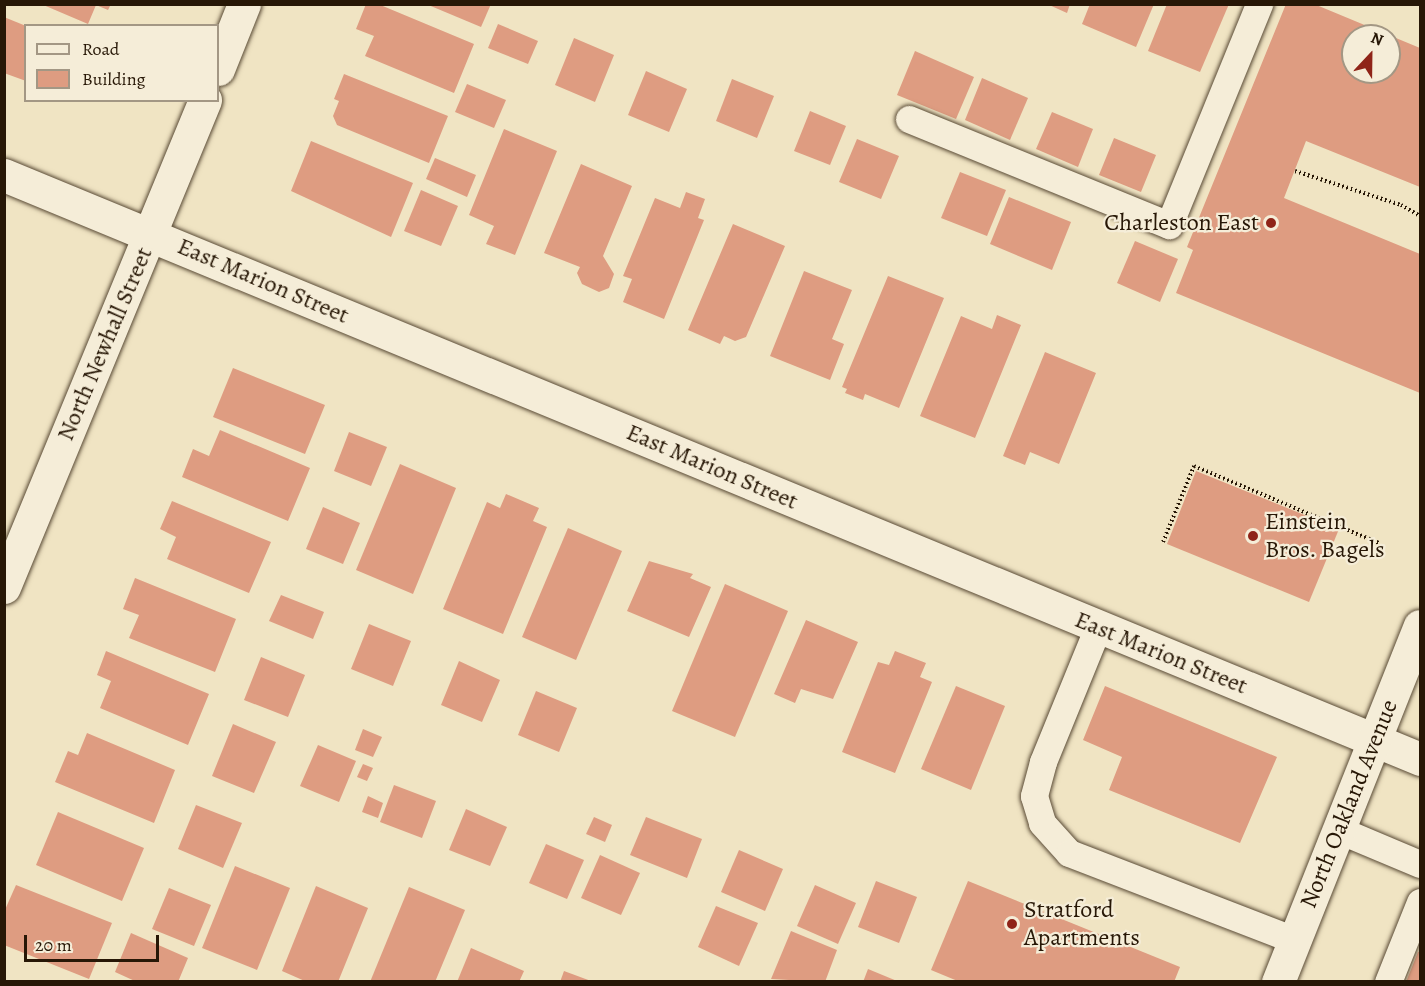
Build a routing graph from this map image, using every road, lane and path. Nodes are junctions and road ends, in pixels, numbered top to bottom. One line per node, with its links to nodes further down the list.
1 (244, 4): 3 (street)
2 (1259, 4): 5 (lane)
3 (219, 66)
4 (204, 102): 9 (street, North Newhall Street)
5 (909, 119)
6 (1295, 171): 8 (path)
7 (4, 175): 9 (street, East Marion Street)
8 (1420, 216)
9 (151, 234): 12 (street, North Newhall Street); 13 (street, East Marion Street)
10 (1163, 542): 11 (path)
11 (1379, 543)
12 (4, 587)
13 (1098, 627): 15 (street, East Marion Street); 20 (lane)
14 (1420, 627): 15 (street, North Oakland Avenue)
15 (1375, 741): 16 (street, East Marion Street); 17 (street, North Oakland Avenue)
16 (1420, 759)
17 (1339, 830): 18 (lane); 20 (street, North Oakland Avenue)
18 (1420, 864)
19 (1420, 902): 22 (lane)
20 (1295, 940): 21 (street, North Oakland Avenue)
21 (1278, 981)
22 (1388, 981)

